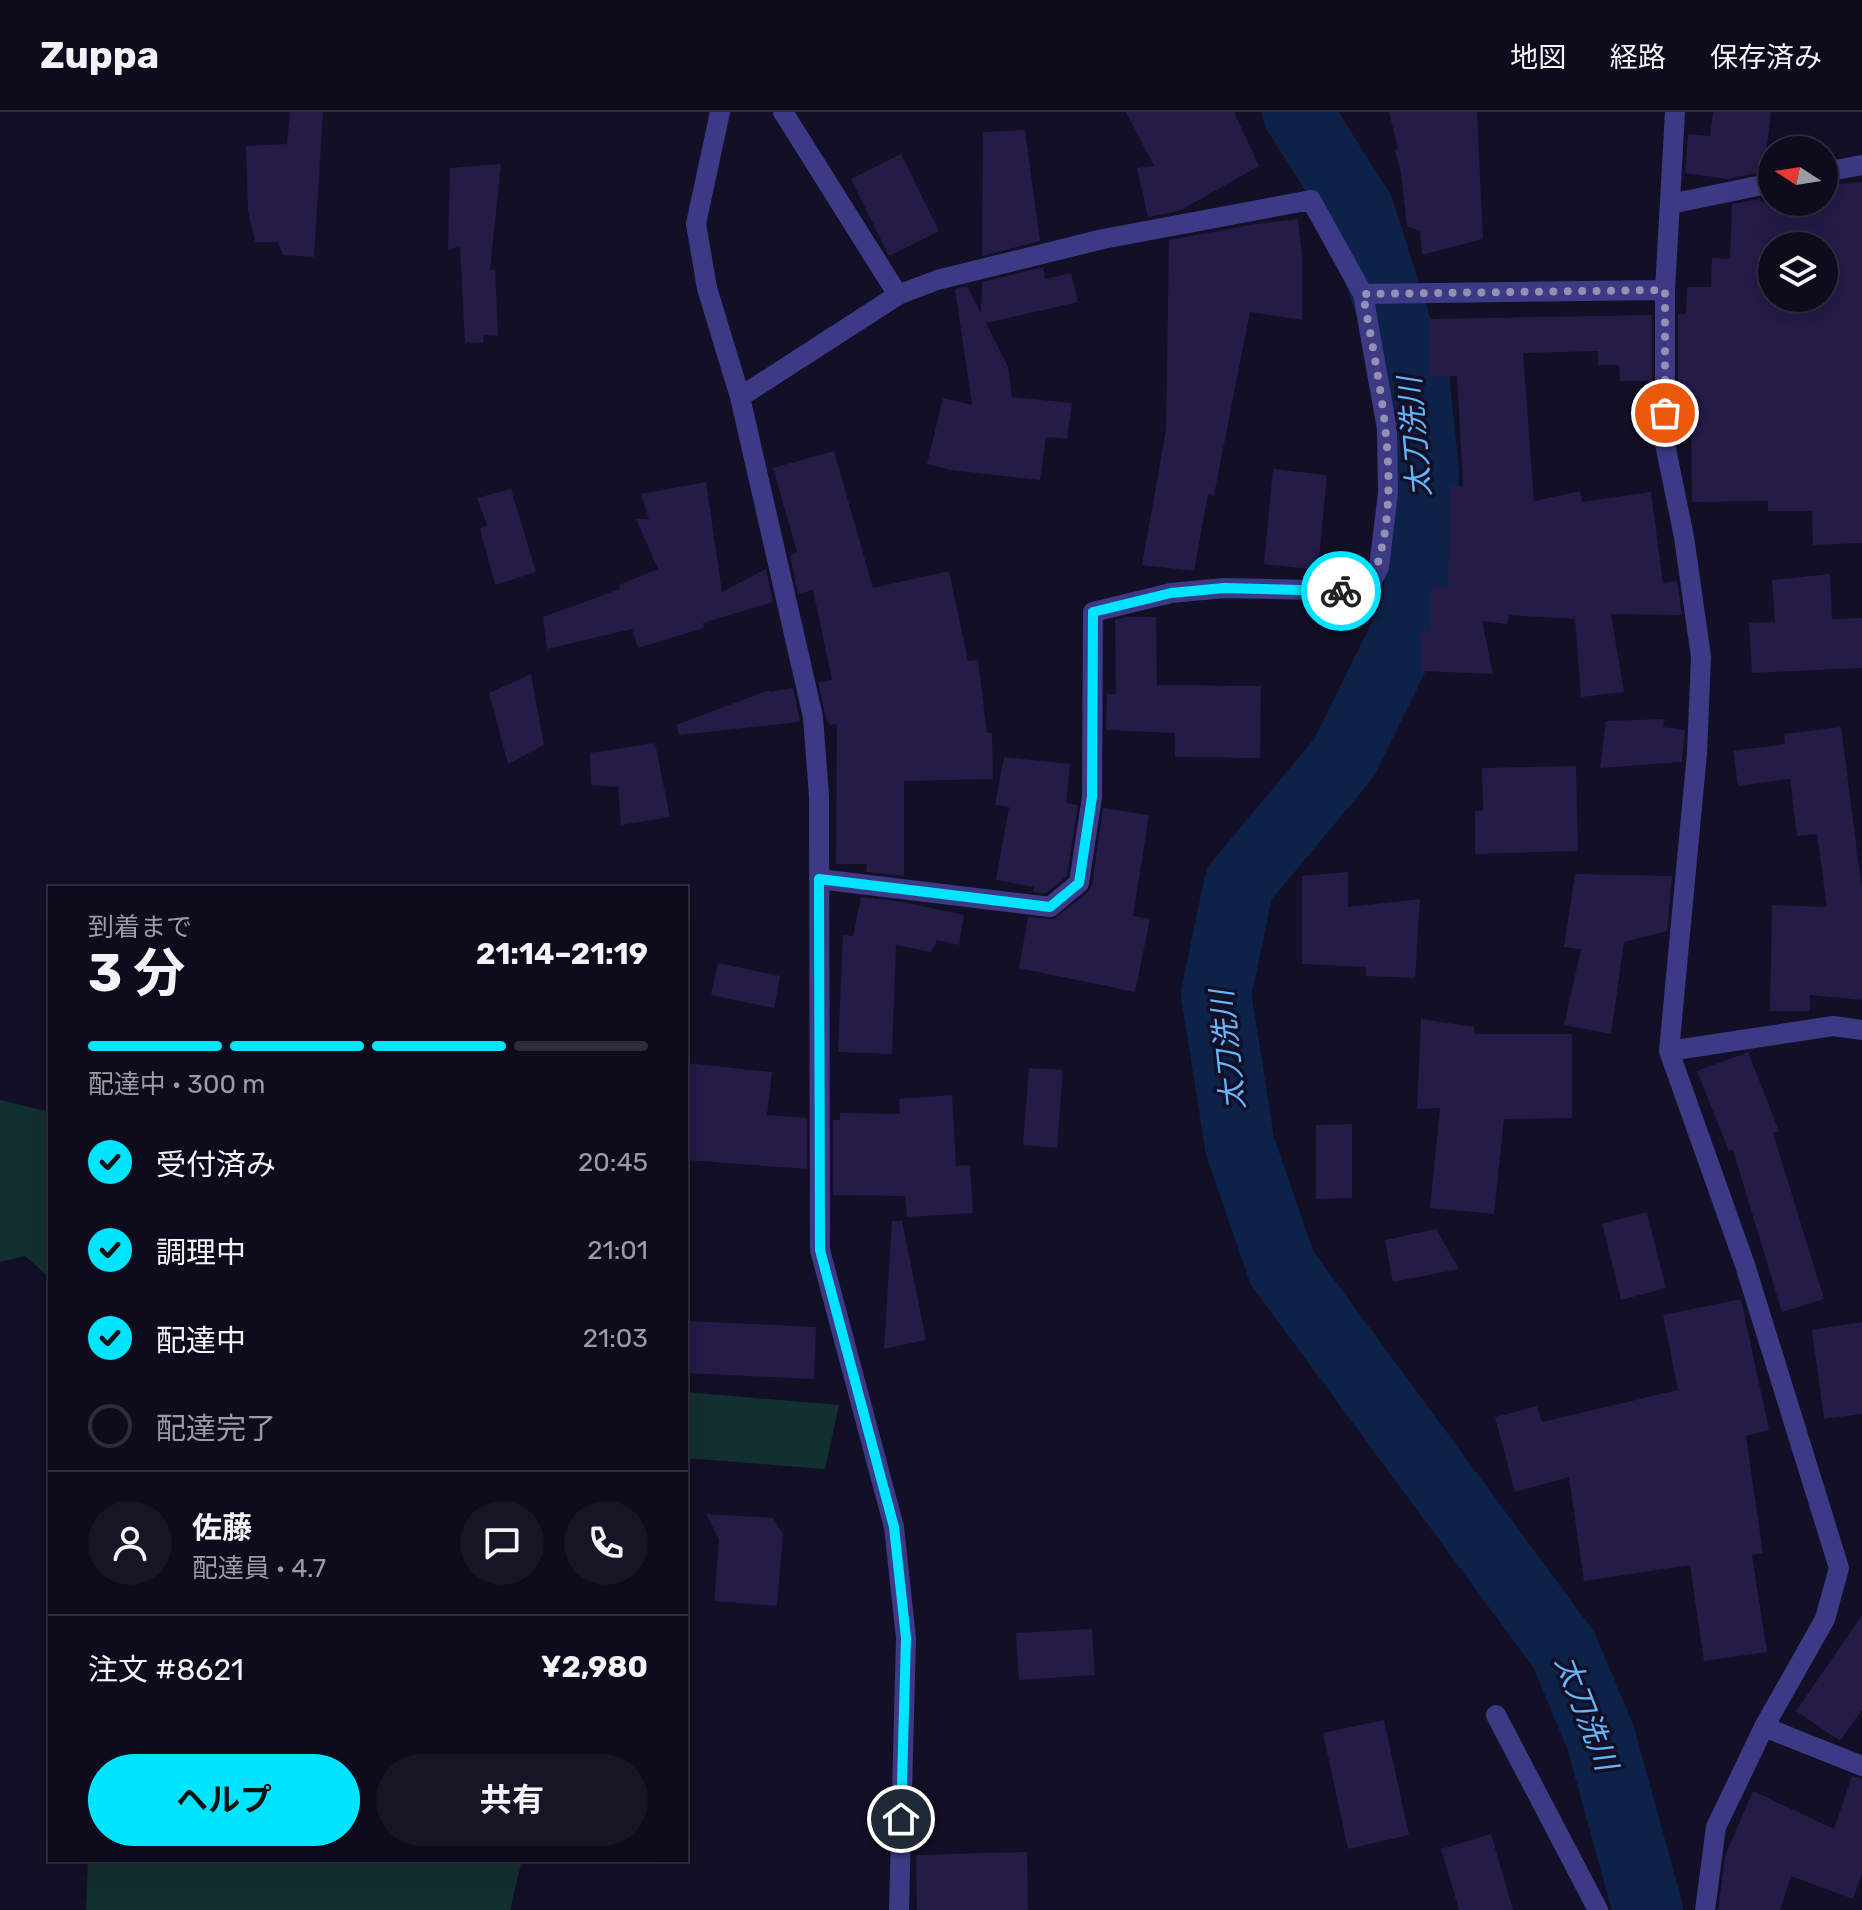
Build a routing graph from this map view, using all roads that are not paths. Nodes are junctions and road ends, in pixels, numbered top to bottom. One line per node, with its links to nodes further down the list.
1 (720, 112): 11 (street)
2 (783, 112): 10 (street)
3 (1675, 112): 7 (street)
4 (1862, 165): 5 (street)
5 (1838, 169)
6 (1758, 186): 7 (street)
7 (1670, 204): 8 (street)
8 (1665, 290): 9 (street); 14 (street)
9 (1363, 294): 10 (street); 12 (street)
10 (898, 295): 11 (street)
11 (740, 397): 12 (street)
12 (819, 879): 18 (street)
13 (1862, 1030): 14 (street)
14 (1669, 1051): 16 (street)
15 (1496, 1715): 19 (street)
16 (1764, 1727): 17 (street); 20 (street)
17 (1862, 1766)
18 (899, 1910)
19 (1598, 1910)
20 (1705, 1910)

